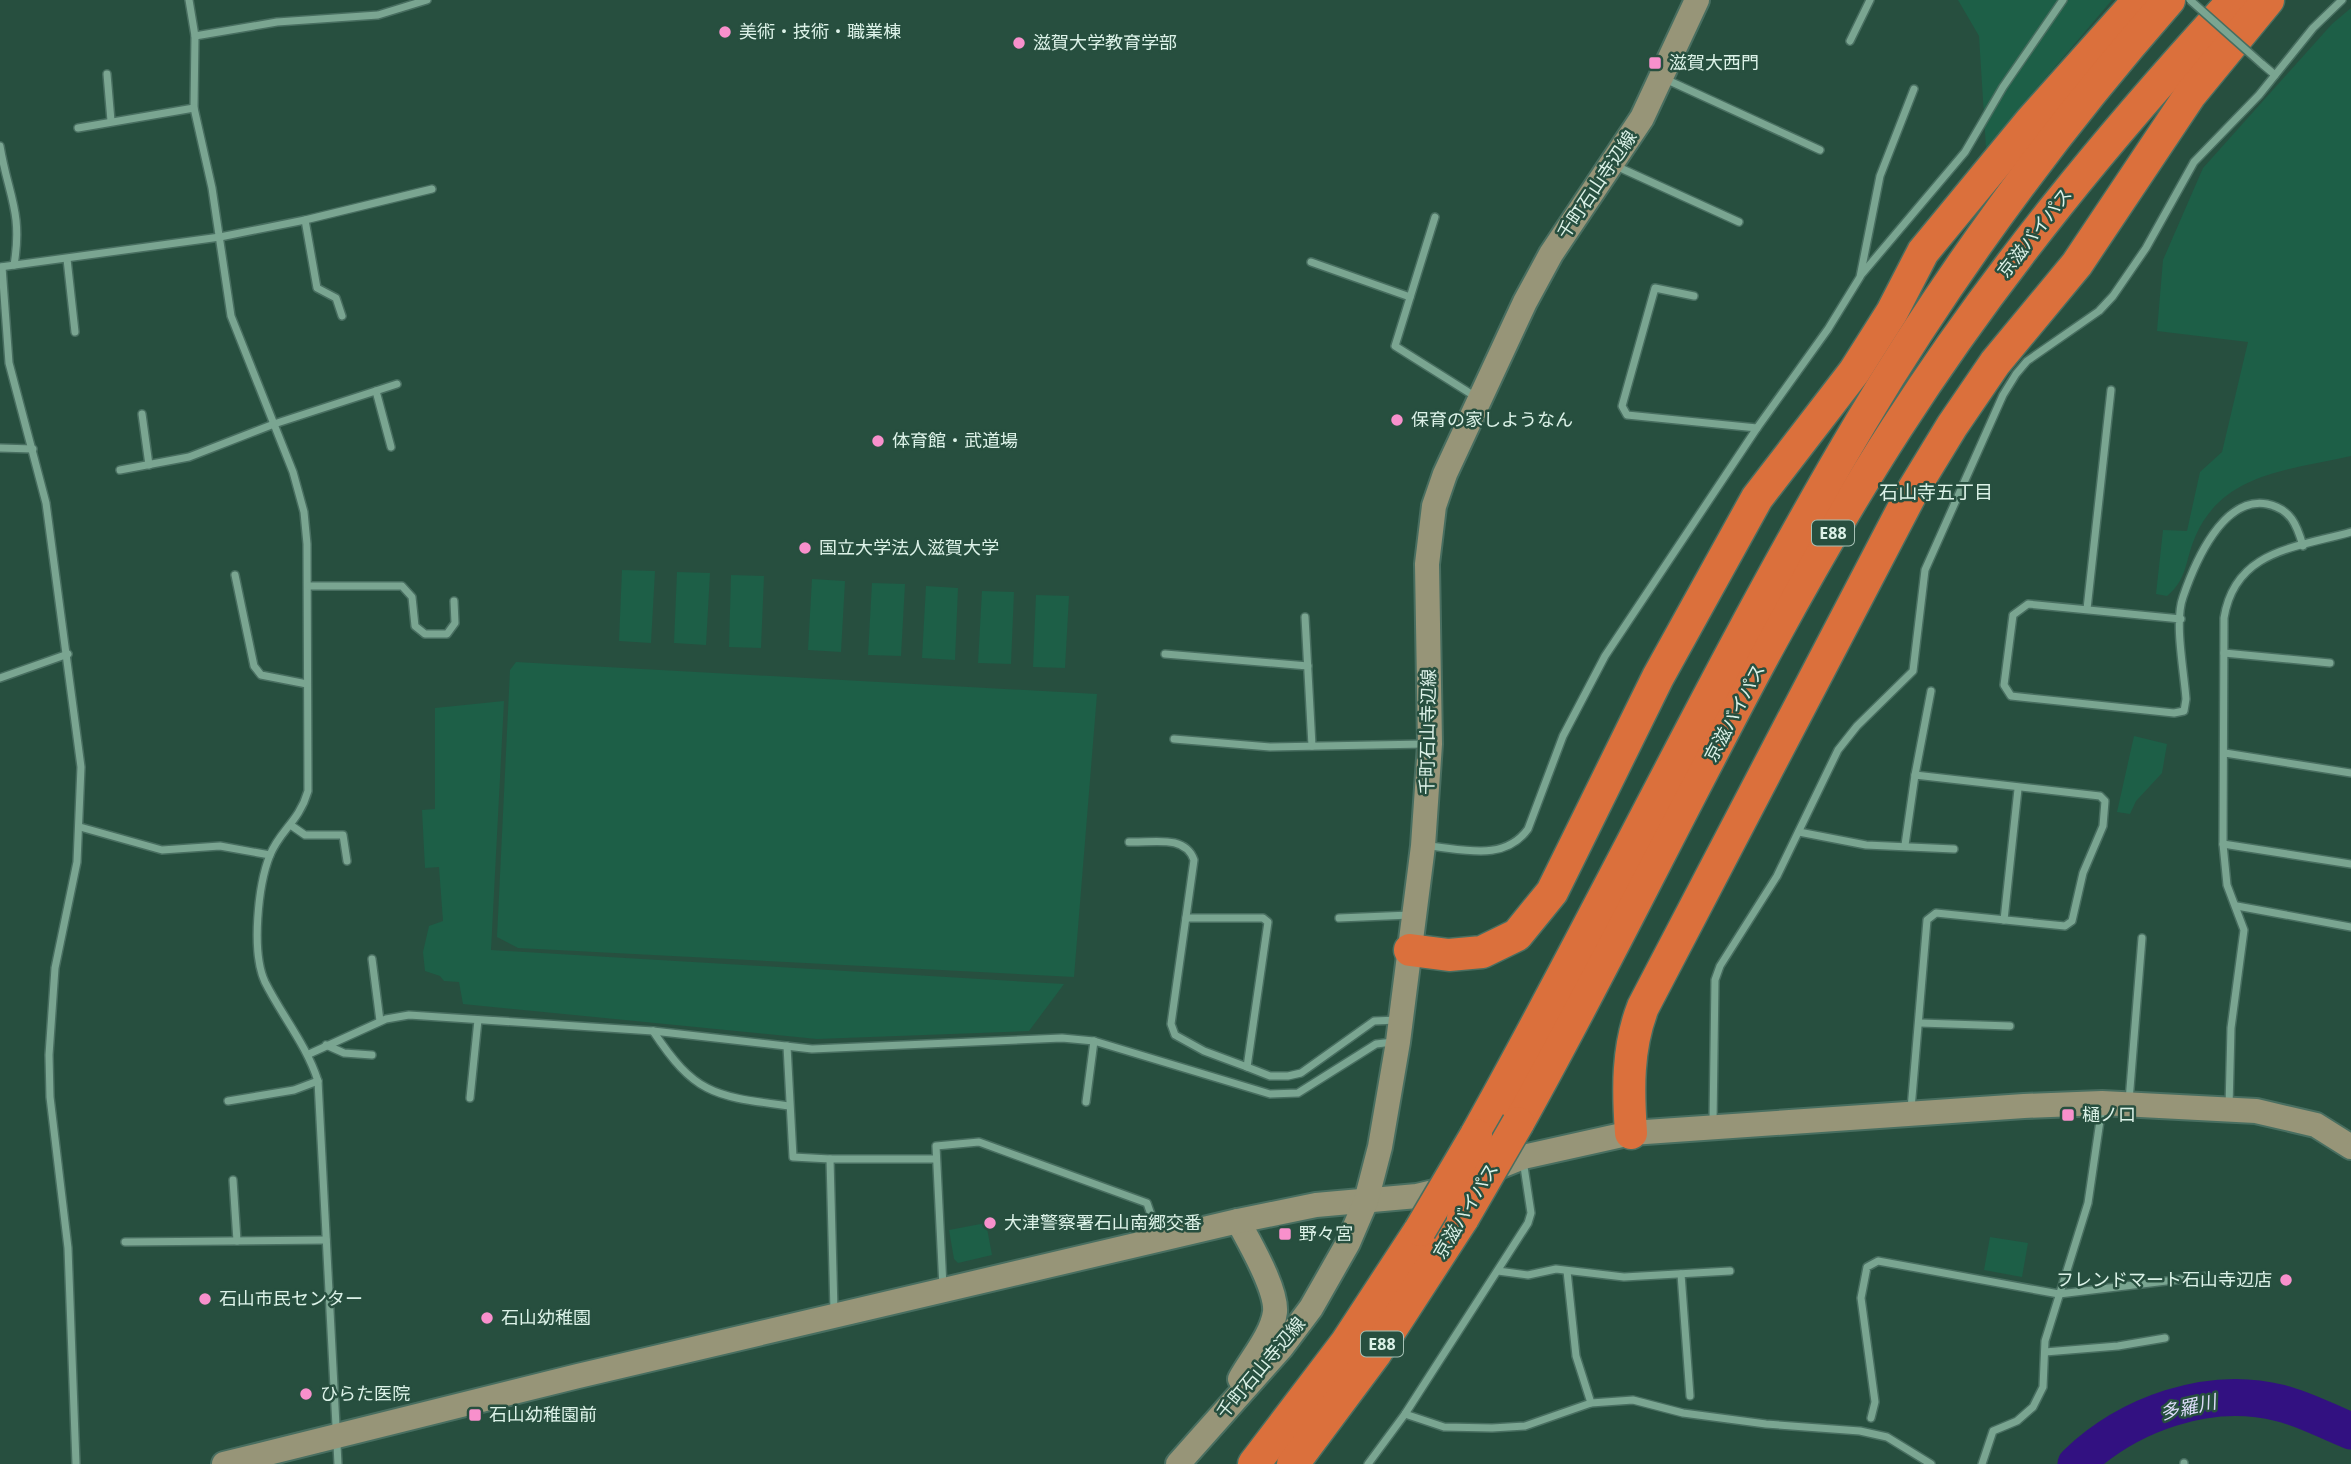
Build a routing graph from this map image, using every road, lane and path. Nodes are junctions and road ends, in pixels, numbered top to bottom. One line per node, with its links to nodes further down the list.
1 (189, 0): 12 (street)
2 (427, 0): 12 (street)
3 (1697, 0): 16 (street, 千町石山寺辺線)
4 (1870, 0): 13 (street)
5 (2063, 0): 33 (street)
6 (2139, 0): 91 (highway)
7 (2169, 0): 147 (highway, 京滋バイパス / E88, bridge)
8 (2190, 0): 15 (street, bridge)
9 (2234, 0): 148 (highway, 京滋バイパス / E88, bridge)
10 (2268, 0): 115 (highway)
11 (2342, 0): 15 (street)
12 (195, 36): 18 (street)
13 (1850, 41)
14 (107, 74): 19 (street)
15 (2275, 75): 75 (street)
16 (1660, 76): 22 (street); 23 (street, 千町石山寺辺線)
17 (1914, 89): 33 (street)
18 (194, 108): 19 (street); 28 (street)
19 (111, 121): 20 (street)
20 (78, 128)
21 (0, 146): 31 (street)
22 (1820, 150)
23 (1613, 164): 27 (street); 41 (street, 千町石山寺辺線)
24 (432, 189): 26 (street)
25 (1435, 217): 35 (street)
26 (305, 220): 28 (street); 36 (street)
27 (1739, 222)
28 (219, 237): 29 (street); 43 (street)
29 (67, 259): 31 (street); 37 (street)
30 (1311, 262): 35 (street)
31 (14, 265): 32 (street)
32 (1, 267): 47 (street)
33 (1860, 277): 44 (street)
34 (1694, 296): 44 (street)
35 (1410, 297): 41 (street)
36 (342, 316)
37 (75, 332)
38 (397, 384): 40 (street)
39 (2111, 390): 55 (street)
40 (376, 391): 43 (street); 45 (street)
41 (1479, 400): 67 (street, 千町石山寺辺線)
42 (142, 414): 48 (street)
43 (274, 424): 48 (street); 53 (street)
44 (1757, 428): 79 (street)
45 (391, 447)
46 (0, 448): 47 (street)
47 (33, 449): 59 (street)
48 (149, 465): 49 (street)
49 (120, 470)
50 (2351, 532): 51 (street)
51 (2303, 546): 57 (street); 58 (street)
52 (235, 575): 64 (street)
53 (309, 586): 54 (street); 64 (street)
54 (454, 601)
55 (2087, 609): 57 (street); 57 (street)
56 (1305, 617): 62 (street)
57 (2181, 619)
58 (2224, 653): 61 (street); 69 (street)
59 (68, 654): 63 (street); 74 (street)
60 (1165, 654): 62 (street)
61 (2330, 663)
62 (1308, 666): 68 (street)
63 (0, 678)
64 (307, 684): 73 (street)
65 (1931, 691): 71 (street)
66 (1174, 740): 68 (street)
67 (1430, 744): 68 (street); 79 (street, 千町石山寺辺線)
68 (1312, 746)
69 (2225, 753): 70 (street); 77 (street)
70 (2351, 773)
71 (1915, 775): 72 (street); 78 (street)
72 (2018, 789): 88 (street); 88 (street)
73 (292, 826): 81 (street); 82 (street)
74 (80, 827): 81 (street); 143 (street)
75 (1799, 832): 78 (street); 114 (street)
76 (1129, 842): 86 (street)
77 (2223, 844): 83 (street); 84 (street)
78 (1905, 845): 80 (street)
79 (1423, 846): 85 (street, 千町石山寺辺線)
80 (1954, 849)
81 (270, 855): 102 (street)
82 (348, 861)
83 (2351, 864)
84 (2237, 906): 89 (street); 112 (street)
85 (1414, 914): 87 (street); 91 (street, 千町石山寺辺線)
86 (1186, 918): 104 (street); 104 (street)
87 (1339, 918)
88 (2004, 920): 95 (street)
89 (2351, 927)
90 (2143, 938): 110 (street)
91 (1410, 950): 98 (street, 千町石山寺辺線)
92 (372, 959): 94 (street)
93 (478, 1020): 94 (street); 97 (street); 106 (street)
94 (380, 1021): 100 (street)
95 (1920, 1023): 96 (street); 113 (street)
96 (2010, 1026)
97 (653, 1031): 101 (street); 111 (street)
98 (1399, 1031): 99 (street); 104 (street); 121 (street, 千町石山寺辺線)
99 (1094, 1041): 101 (street); 108 (street)
100 (326, 1045): 102 (street); 103 (street)
101 (787, 1046): 111 (street)
102 (309, 1054): 105 (street)
103 (372, 1055)
104 (1247, 1067)
105 (318, 1081): 107 (street); 124 (street)
106 (470, 1098)
107 (228, 1101)
108 (1086, 1102)
109 (2102, 1103): 110 (street); 113 (street); 133 (street)
110 (2129, 1104): 112 (street)
111 (789, 1106): 119 (street)
112 (2228, 1110): 116 (street)
113 (1911, 1114): 114 (street)
114 (1713, 1127): 115 (street)
115 (1631, 1133): 117 (street)
116 (2351, 1147)
117 (1523, 1157): 121 (street); 128 (street)
118 (936, 1158): 119 (street); 123 (street); 132 (street)
119 (830, 1159): 134 (street)
120 (233, 1180): 125 (street)
121 (1366, 1201): 122 (street); 141 (street, 千町石山寺辺線)
122 (1238, 1221): 123 (street); 141 (street)
123 (1159, 1239): 132 (street)
124 (326, 1240): 125 (street); 142 (street)
125 (237, 1241): 126 (street)
126 (125, 1242)
127 (1567, 1270): 128 (street); 130 (street); 138 (street)
128 (1498, 1271): 139 (street)
129 (1730, 1271): 130 (street)
130 (1681, 1274): 137 (street)
131 (2208, 1276): 133 (street)
132 (943, 1290): 134 (street)
133 (2059, 1294): 136 (street); 140 (street)
134 (834, 1315): 142 (street)
135 (2165, 1338): 136 (street)
136 (2045, 1352): 151 (street)
137 (1690, 1396)
138 (1591, 1403): 139 (street); 150 (street)
139 (1405, 1414): 149 (street)
140 (1871, 1418)
141 (1211, 1428): 146 (street, 千町石山寺辺線)
142 (337, 1436): 144 (street); 145 (street)
143 (76, 1464)
144 (224, 1464)
145 (338, 1464)
146 (1178, 1464)
147 (1254, 1464)
148 (1293, 1464)
149 (1368, 1464)
150 (1931, 1464)
151 (1983, 1464)

